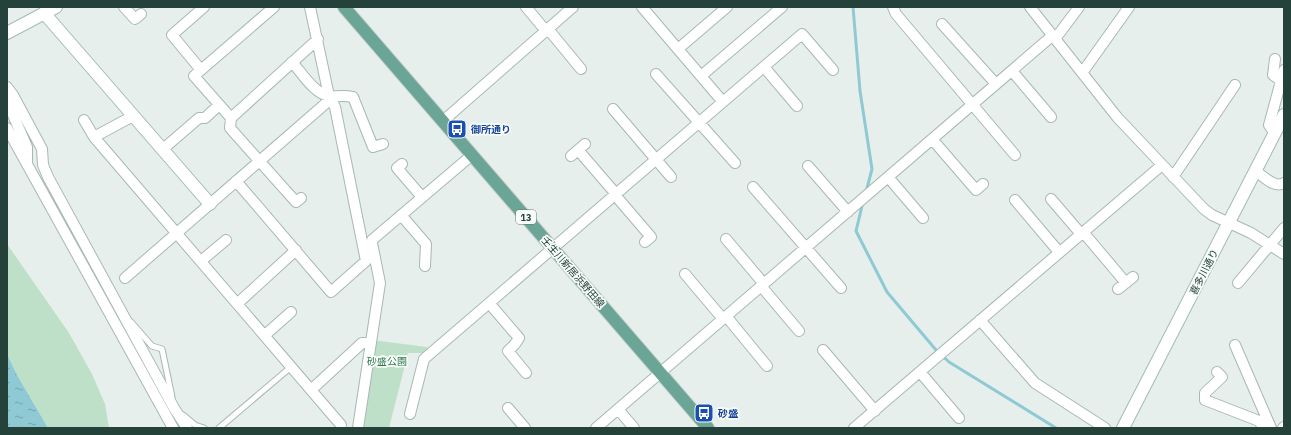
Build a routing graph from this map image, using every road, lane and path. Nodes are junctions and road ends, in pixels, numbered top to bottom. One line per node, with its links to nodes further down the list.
1 (124, 7): 16 (street)
2 (204, 7): 27 (street)
3 (274, 7): 27 (street)
4 (310, 7): 21 (street)
5 (344, 7): 50 (main road, 壬生川新居浜野田線 / 13)
6 (526, 7): 18 (street)
7 (573, 7): 18 (street)
8 (727, 7): 22 (street)
9 (782, 7): 33 (street)
10 (893, 7): 42 (street)
11 (1030, 7): 20 (street)
12 (1079, 7): 20 (street)
13 (1129, 7): 31 (street)
14 (50, 9): 19 (street); 46 (street)
15 (647, 9): 22 (street)
16 (141, 14)
17 (942, 24): 35 (street)
18 (547, 30): 26 (street); 50 (street)
19 (7, 33)
20 (1054, 37): 29 (street); 31 (street)
21 (318, 39): 24 (street); 38 (street)
22 (678, 49): 33 (street)
23 (1274, 59): 34 (street)
24 (292, 62): 38 (street); 48 (street)
25 (764, 67): 28 (street); 40 (street); 43 (street)
26 (581, 69)
27 (201, 70): 41 (street)
28 (833, 70)
29 (1012, 70): 35 (street); 47 (street)
30 (1284, 70): 34 (street)
31 (1082, 72): 66 (street)
32 (656, 74): 51 (street)
33 (701, 76): 40 (street)
34 (1282, 82): 53 (street)
35 (996, 84): 42 (street)
36 (1235, 85): 71 (street)
37 (7, 87): 109 (street)
38 (329, 96): 56 (street); 62 (street); 92 (street)
39 (7, 101): 65 (street)
40 (723, 102): 51 (street)
41 (219, 105): 48 (street); 57 (street)
42 (972, 105): 55 (street); 60 (street)
43 (797, 106)
44 (613, 109): 61 (street)
45 (1284, 115): 53 (street, 喜多川通り)
46 (134, 116): 54 (street); 57 (street)
47 (1051, 117)
48 (230, 118): 62 (street)
49 (84, 120): 54 (street)
50 (443, 121): 59 (main road, 壬生川新居浜野田線 / 13)
51 (698, 123): 61 (street); 63 (street)
52 (7, 128): 65 (street)
53 (1274, 134): 68 (street, 喜多川通り)
54 (94, 137): 87 (street)
55 (932, 139): 70 (street); 74 (street)
56 (383, 144)
57 (163, 149): 81 (street)
58 (578, 150): 76 (street)
59 (472, 155): 77 (street); 94 (main road, 壬生川新居浜野田線 / 13)
60 (1015, 155)
61 (656, 159): 69 (street); 76 (street)
62 (260, 161): 72 (street); 78 (street)
63 (735, 163)
64 (402, 164): 77 (street)
65 (27, 165): 132 (street)
66 (1162, 165): 71 (street); 88 (street)
67 (808, 166): 82 (street)
68 (1256, 171): 73 (street); 85 (street, 喜多川通り)
69 (671, 177)
70 (888, 177): 82 (street); 84 (street)
71 (1173, 177): 85 (street)
72 (236, 181): 81 (street); 96 (street)
73 (1284, 183)
74 (983, 184)
75 (754, 187): 95 (street)
76 (615, 194): 91 (street); 94 (street)
77 (422, 197): 83 (street)
78 (301, 198)
79 (1051, 199): 88 (street)
80 (1015, 200): 97 (street)
81 (210, 204): 87 (street)
82 (848, 212): 95 (street)
83 (401, 215): 92 (street); 100 (street)
84 (923, 218)
85 (1229, 223): 93 (street); 143 (street, 喜多川通り)
86 (1284, 228): 93 (street)
87 (177, 233): 99 (street); 102 (street)
88 (1082, 233): 97 (street); 103 (street)
89 (726, 239): 105 (street)
90 (226, 240): 99 (street)
91 (645, 242)
92 (368, 244): 96 (street); 115 (street)
93 (1271, 244): 98 (street); 104 (street)
94 (552, 248): 108 (street); 123 (main road, 壬生川新居浜野田線 / 13)
95 (806, 248): 105 (street); 106 (street)
96 (296, 250): 107 (street)
97 (1059, 252): 112 (street)
98 (1284, 254)
99 (201, 261): 107 (street)
100 (425, 266)
101 (685, 274): 111 (street)
102 (125, 278)
103 (1126, 283)
104 (1238, 283)
105 (762, 285): 111 (street); 113 (street)
106 (841, 288)
107 (238, 303): 114 (street)
108 (489, 303): 122 (street); 129 (street)
109 (119, 308): 125 (street); 125 (lane)
110 (291, 312): 114 (street)
111 (724, 318): 118 (street); 123 (street)
112 (980, 320): 120 (street); 142 (street)
113 (799, 332)
114 (265, 335): 119 (street)
115 (368, 343): 124 (street); 136 (street)
116 (1235, 345): 145 (street)
117 (823, 350): 128 (street)
118 (767, 366)
119 (291, 367): 124 (street); 135 (lane)
120 (920, 372): 128 (street); 130 (street)
121 (1217, 372): 144 (street)
122 (526, 373)
123 (660, 373): 127 (street); 140 (main road, 壬生川新居浜野田線 / 13)
124 (311, 390): 131 (street)
125 (174, 408): 133 (street); 134 (lane)
126 (508, 408): 137 (street)
127 (618, 409): 138 (street); 139 (street)
128 (875, 411): 141 (street)
129 (410, 414)
130 (959, 418)
131 (341, 425)
132 (173, 428)
133 (187, 428)
134 (204, 428)
135 (219, 428)
136 (358, 428)
137 (525, 428)
138 (597, 428)
139 (634, 428)
140 (708, 428)
141 (854, 428)
142 (1105, 428)
143 (1123, 428)
144 (1264, 428)
145 (1271, 428)

